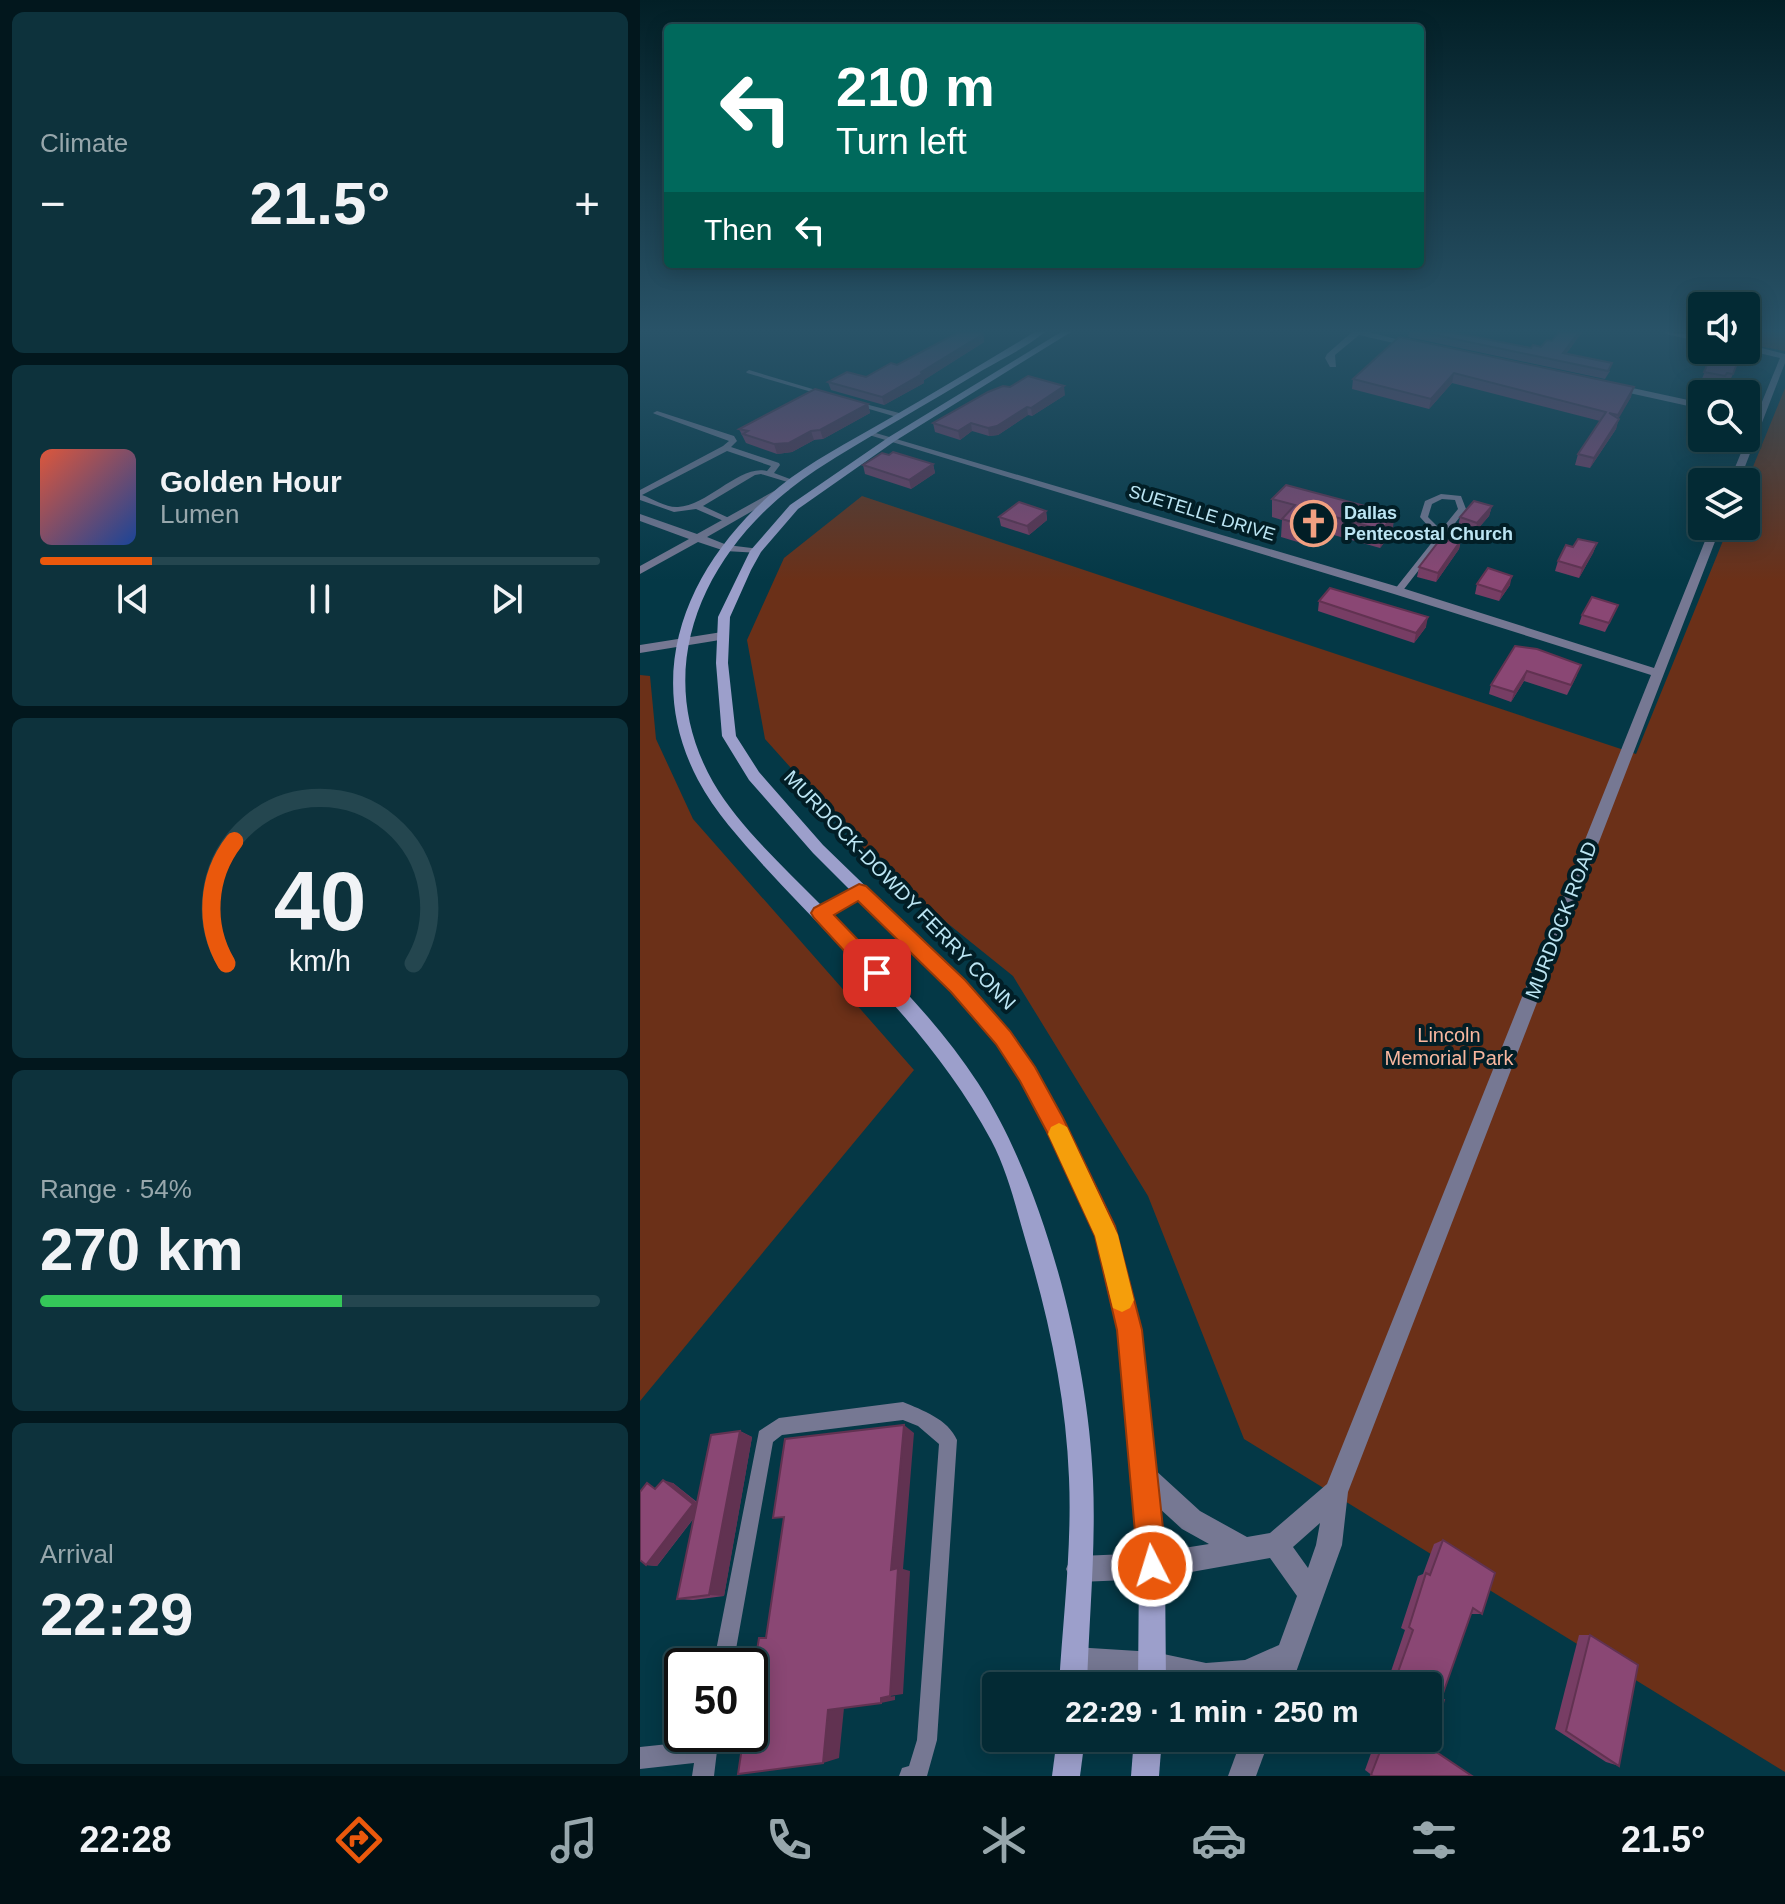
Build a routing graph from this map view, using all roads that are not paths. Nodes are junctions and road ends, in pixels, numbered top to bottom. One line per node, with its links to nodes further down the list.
1 (663, 415): 9 (lane)
2 (896, 415): 5 (lane)
3 (931, 415): 8 (main road, MURDOCK-DOWDY FERRY CONN)
4 (1761, 415): 6 (street)
5 (900, 416): 7 (main road)
6 (1760, 418)
7 (872, 433): 8 (street, SUETELLE DRIVE); 11 (main road)
8 (892, 439): 20 (main road, MURDOCK-DOWDY FERRY CONN); 22 (street, SUETELLE DRIVE)
9 (726, 448): 10 (lane); 12 (lane)
10 (770, 473): 11 (lane); 13 (lane)
11 (789, 485): 15 (street); 19 (main road)
12 (640, 495): 13 (lane)
13 (697, 506): 15 (lane)
14 (640, 517): 17 (street)
15 (726, 520): 17 (street)
16 (1441, 535): 16 (lane); 22 (lane)
17 (695, 538): 19 (street); 21 (street)
18 (1710, 540): 26 (street, MURDOCK ROAD)
19 (725, 548): 20 (street); 24 (main road)
20 (756, 551): 23 (main road, MURDOCK-DOWDY FERRY CONN)
21 (640, 571)
22 (1398, 591): 26 (street, SUETELLE DRIVE)
23 (722, 636): 24 (street); 27 (main road, MURDOCK-DOWDY FERRY CONN)
24 (682, 644): 25 (street); 28 (main road)
25 (640, 649)
26 (1657, 673): 30 (street, MURDOCK ROAD)
27 (859, 891): 28 (main road); 29 (main road, MURDOCK-DOWDY FERRY CONN)
28 (821, 913): 34 (main road)
29 (1144, 1477): 32 (street); 33 (main road, MURDOCK-DOWDY FERRY CONN)
30 (1336, 1492): 31 (street, MURDOCK ROAD); 35 (street, MURDOCK ROAD)
31 (1276, 1545): 32 (street); 35 (street)
32 (1245, 1550): 33 (street)
33 (1152, 1566): 34 (street); 39 (main road, MURDOCK-DOWDY FERRY CONN)
34 (1079, 1569): 38 (main road)
35 (1312, 1595): 37 (street, MURDOCK ROAD)
36 (726, 1648): 49 (lane)
37 (1289, 1654): 40 (street); 41 (street, MURDOCK ROAD)
38 (1073, 1672)
39 (1153, 1672)
40 (1247, 1672)
41 (1282, 1672)
42 (666, 1752): 47 (lane)
43 (707, 1752): 48 (lane)
44 (1069, 1752): 50 (main road)
45 (1147, 1752): 51 (main road)
46 (1251, 1752): 52 (street)
47 (640, 1758)
48 (703, 1776)
49 (910, 1776)
50 (1066, 1776)
51 (1145, 1776)
52 (1242, 1776)

